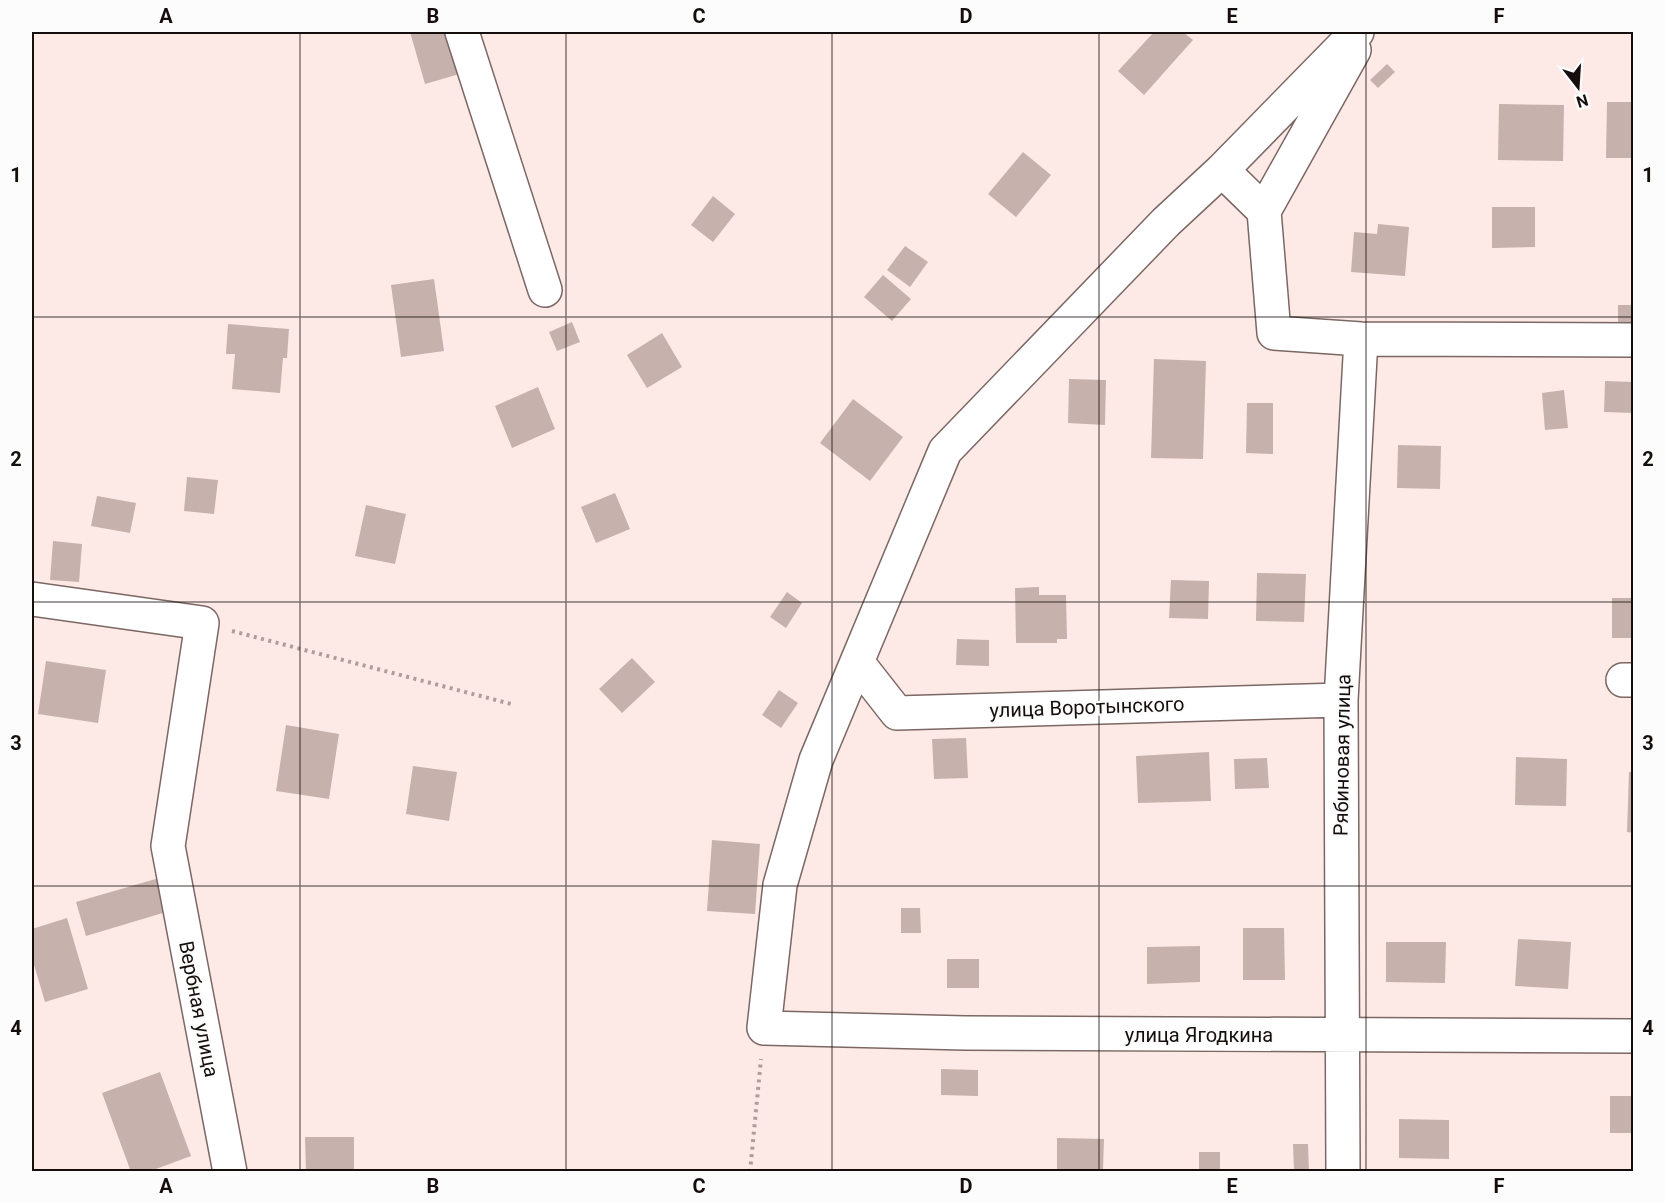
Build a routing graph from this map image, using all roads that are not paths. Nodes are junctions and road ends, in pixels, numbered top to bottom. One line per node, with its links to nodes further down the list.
1 (462, 32): 6 (street)
2 (1357, 32): 4 (street)
3 (1364, 32): 5 (street)
4 (1222, 171): 5 (street); 10 (street)
5 (1264, 211): 7 (street)
6 (545, 290)
7 (1361, 339): 8 (street); 11 (street, Рябиновая улица)
8 (1634, 340)
9 (32, 599): 14 (street, Вербная улица)
10 (857, 662): 11 (street, улица Воротынского); 12 (street, улица Ягодкина)
11 (1341, 700): 12 (street, Рябиновая улица)
12 (1341, 1035): 13 (street, улица Ягодкина); 15 (street, Рябиновая улица)
13 (1634, 1036)
14 (230, 1172)
15 (1343, 1172)

